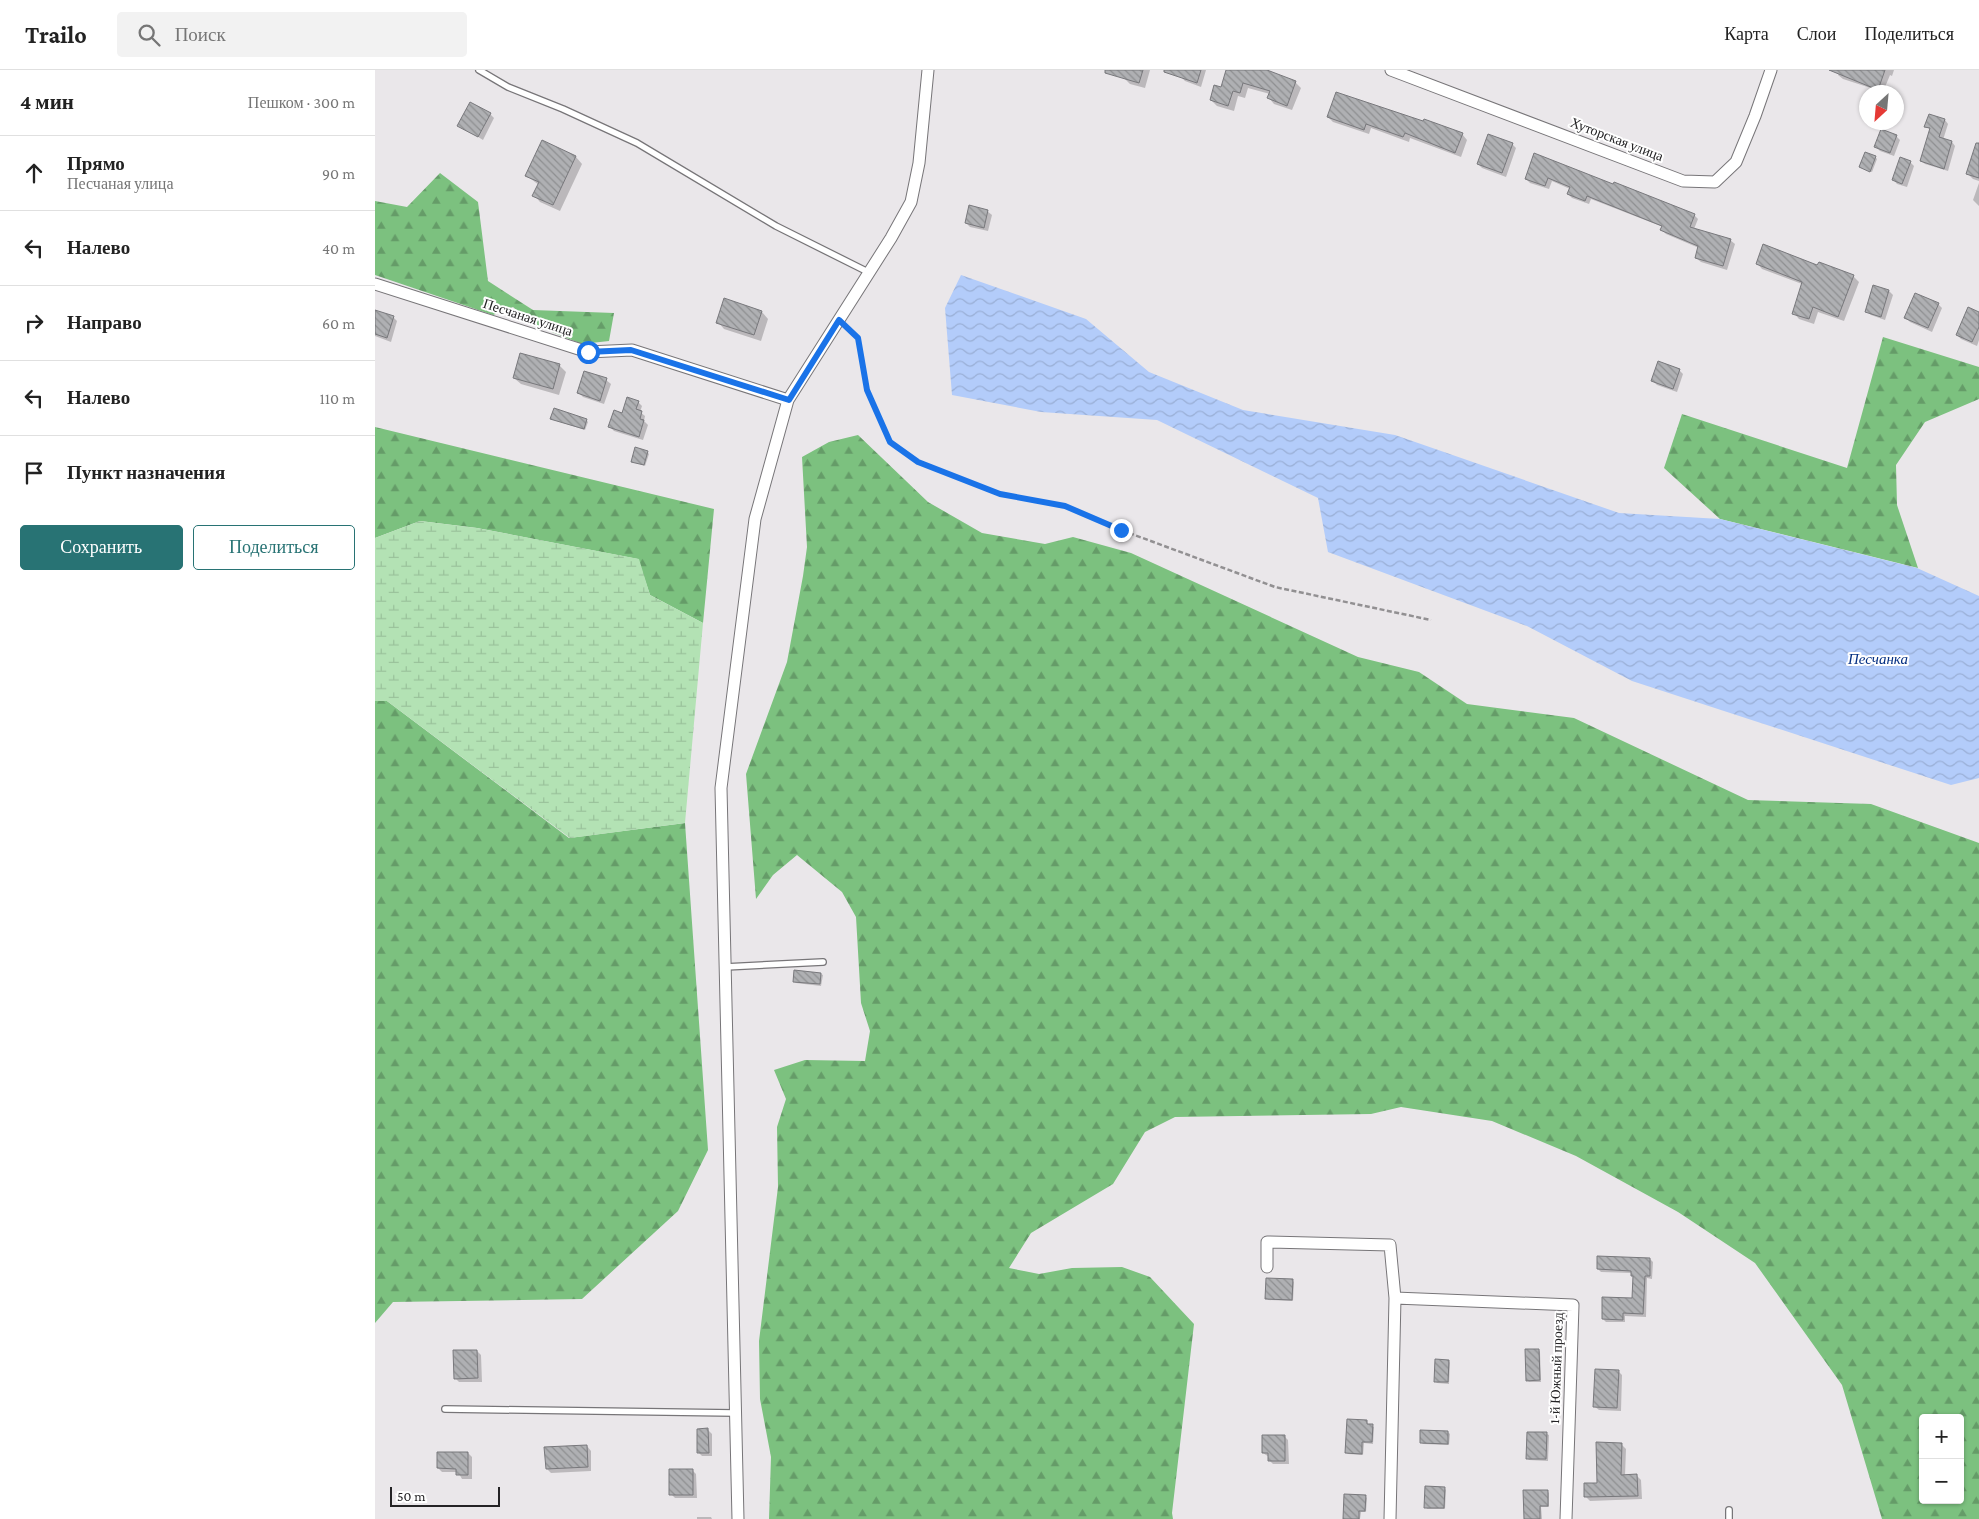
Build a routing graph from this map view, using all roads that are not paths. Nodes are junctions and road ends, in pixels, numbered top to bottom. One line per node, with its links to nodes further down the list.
1 (479, 70): 5 (lane)
2 (928, 70): 5 (street)
3 (1391, 70): 4 (street, Хуторская улица)
4 (1771, 70)
5 (869, 273): 7 (street)
6 (375, 284): 7 (street, Песчаная улица)
7 (789, 400): 9 (street)
8 (823, 962): 9 (lane)
9 (725, 967): 13 (street)
10 (1267, 1267): 11 (street)
11 (1395, 1298): 16 (street); 17 (street, 1-й Южный проезд)
12 (445, 1409): 13 (lane)
13 (736, 1413): 15 (street)
14 (1729, 1510): 18 (lane)
15 (738, 1519)
16 (1390, 1519)
17 (1566, 1519)
18 (1729, 1519)

